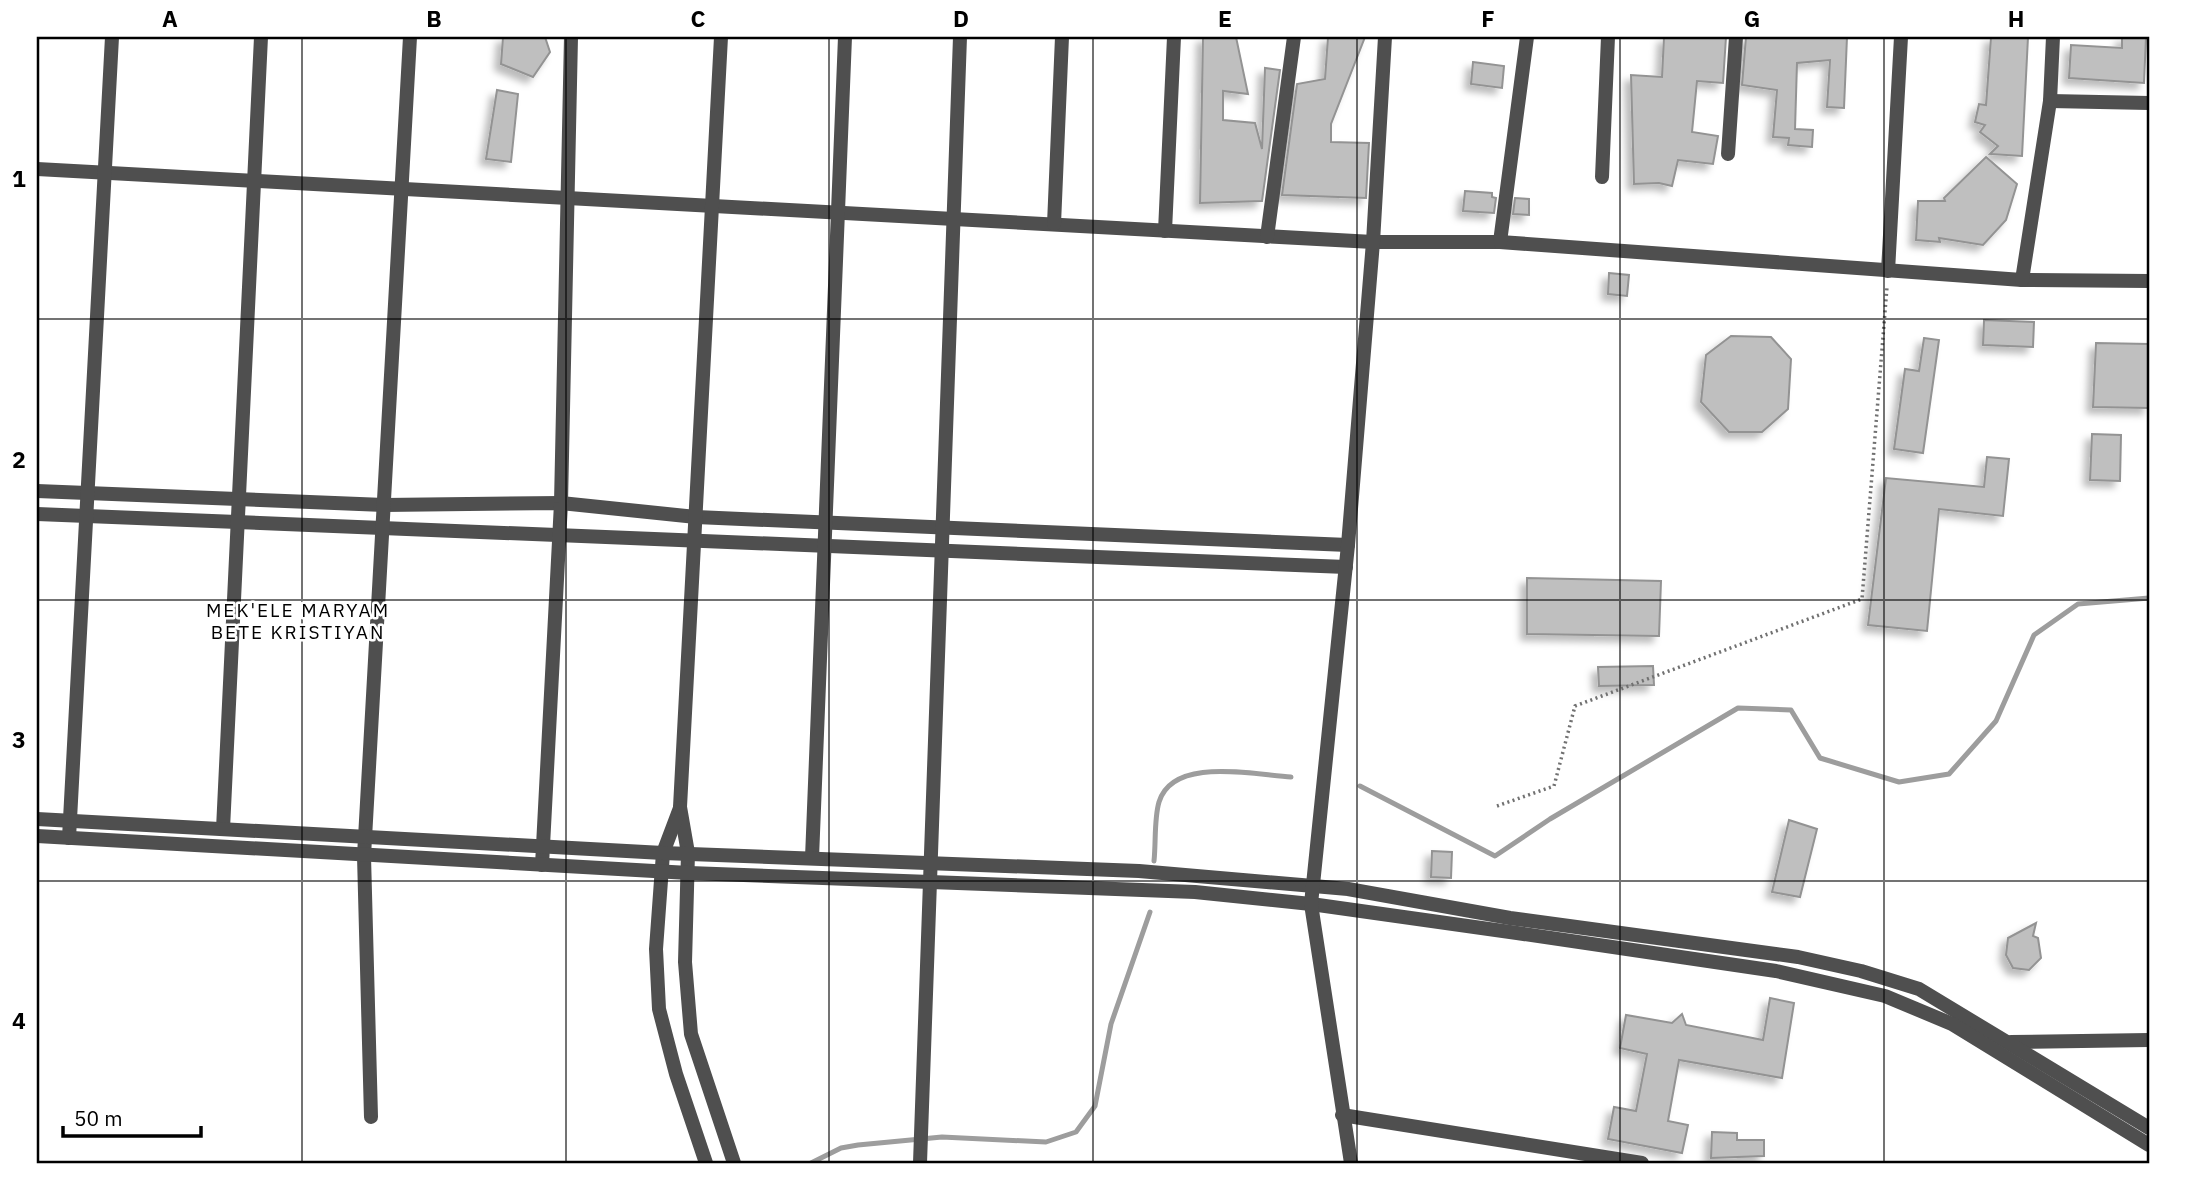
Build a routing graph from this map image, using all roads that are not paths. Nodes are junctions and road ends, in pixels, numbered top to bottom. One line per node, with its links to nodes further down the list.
1 (113, 37): 21 (street)
2 (261, 37): 23 (street)
3 (410, 37): 24 (street)
4 (571, 37): 25 (street)
5 (720, 37): 26 (street)
6 (845, 37): 27 (street)
7 (960, 37): 28 (street)
8 (1062, 37): 29 (street)
9 (1174, 37): 30 (street)
10 (1294, 37): 31 (street)
11 (1385, 37): 32 (street)
12 (1527, 37): 33 (street)
13 (1608, 37): 22 (street)
14 (1737, 37): 19 (street)
15 (1901, 37): 34 (street)
16 (2053, 37): 17 (street)
17 (2050, 101): 18 (street); 35 (street)
18 (2149, 103)
19 (1728, 154)
20 (37, 169): 21 (street)
21 (105, 172): 23 (street); 38 (street)
22 (1601, 177)
23 (254, 180): 24 (street); 39 (street)
24 (401, 188): 25 (street); 41 (street)
25 (566, 197): 26 (street); 40 (street)
26 (712, 205): 27 (street); 44 (street)
27 (838, 212): 28 (street); 46 (street)
28 (954, 219): 29 (street); 48 (street)
29 (1054, 224): 30 (street)
30 (1165, 231): 31 (street)
31 (1267, 237): 32 (street)
32 (1373, 242): 33 (street); 51 (street)
33 (1500, 242): 34 (street)
34 (1888, 271): 35 (street)
35 (2022, 280): 36 (street)
36 (2149, 281)
37 (37, 491): 38 (street)
38 (88, 493): 39 (street); 43 (street)
39 (239, 499): 41 (street); 45 (street)
40 (561, 503): 41 (street); 44 (street); 49 (street)
41 (384, 505): 47 (street)
42 (37, 514): 43 (street)
43 (86, 516): 45 (street); 57 (street)
44 (696, 517): 46 (street); 50 (street)
45 (238, 523): 47 (street); 58 (street)
46 (825, 524): 48 (street); 52 (street)
47 (382, 528): 49 (street); 60 (street)
48 (943, 528): 51 (street); 53 (street)
49 (559, 536): 50 (street); 62 (street)
50 (694, 542): 52 (street); 55 (street)
51 (1348, 545): 54 (street)
52 (824, 547): 53 (street); 66 (street)
53 (942, 551): 54 (street); 67 (street)
54 (1346, 567): 72 (street)
55 (680, 807): 63 (street); 64 (street)
56 (37, 819): 57 (street)
57 (70, 821): 58 (street); 61 (street)
58 (223, 829): 60 (street)
59 (37, 836): 61 (street)
60 (365, 837): 62 (street); 65 (street)
61 (69, 838): 65 (street)
62 (543, 844): 63 (street); 68 (street)
63 (663, 853): 64 (street); 69 (street)
64 (688, 853): 66 (street); 70 (street)
65 (364, 856): 68 (street); 79 (street)
66 (812, 858): 67 (street)
67 (931, 863): 71 (street); 72 (street)
68 (542, 866): 69 (street)
69 (661, 872): 70 (street); 84 (street)
70 (689, 873): 71 (street); 85 (street)
71 (930, 882): 73 (street); 83 (street)
72 (1312, 888): 73 (street); 74 (street)
73 (1311, 904): 75 (street); 78 (street)
74 (1701, 943): 75 (street); 77 (street)
75 (1698, 960): 81 (street)
76 (2149, 1040): 77 (street)
77 (2011, 1042): 80 (street)
78 (1342, 1115): 86 (street); 87 (street)
79 (371, 1117)
80 (2149, 1128)
81 (2149, 1145): 82 (street)
82 (2149, 1156)
83 (920, 1158)
84 (706, 1163)
85 (734, 1163)
86 (1351, 1163)
87 (1642, 1163)

